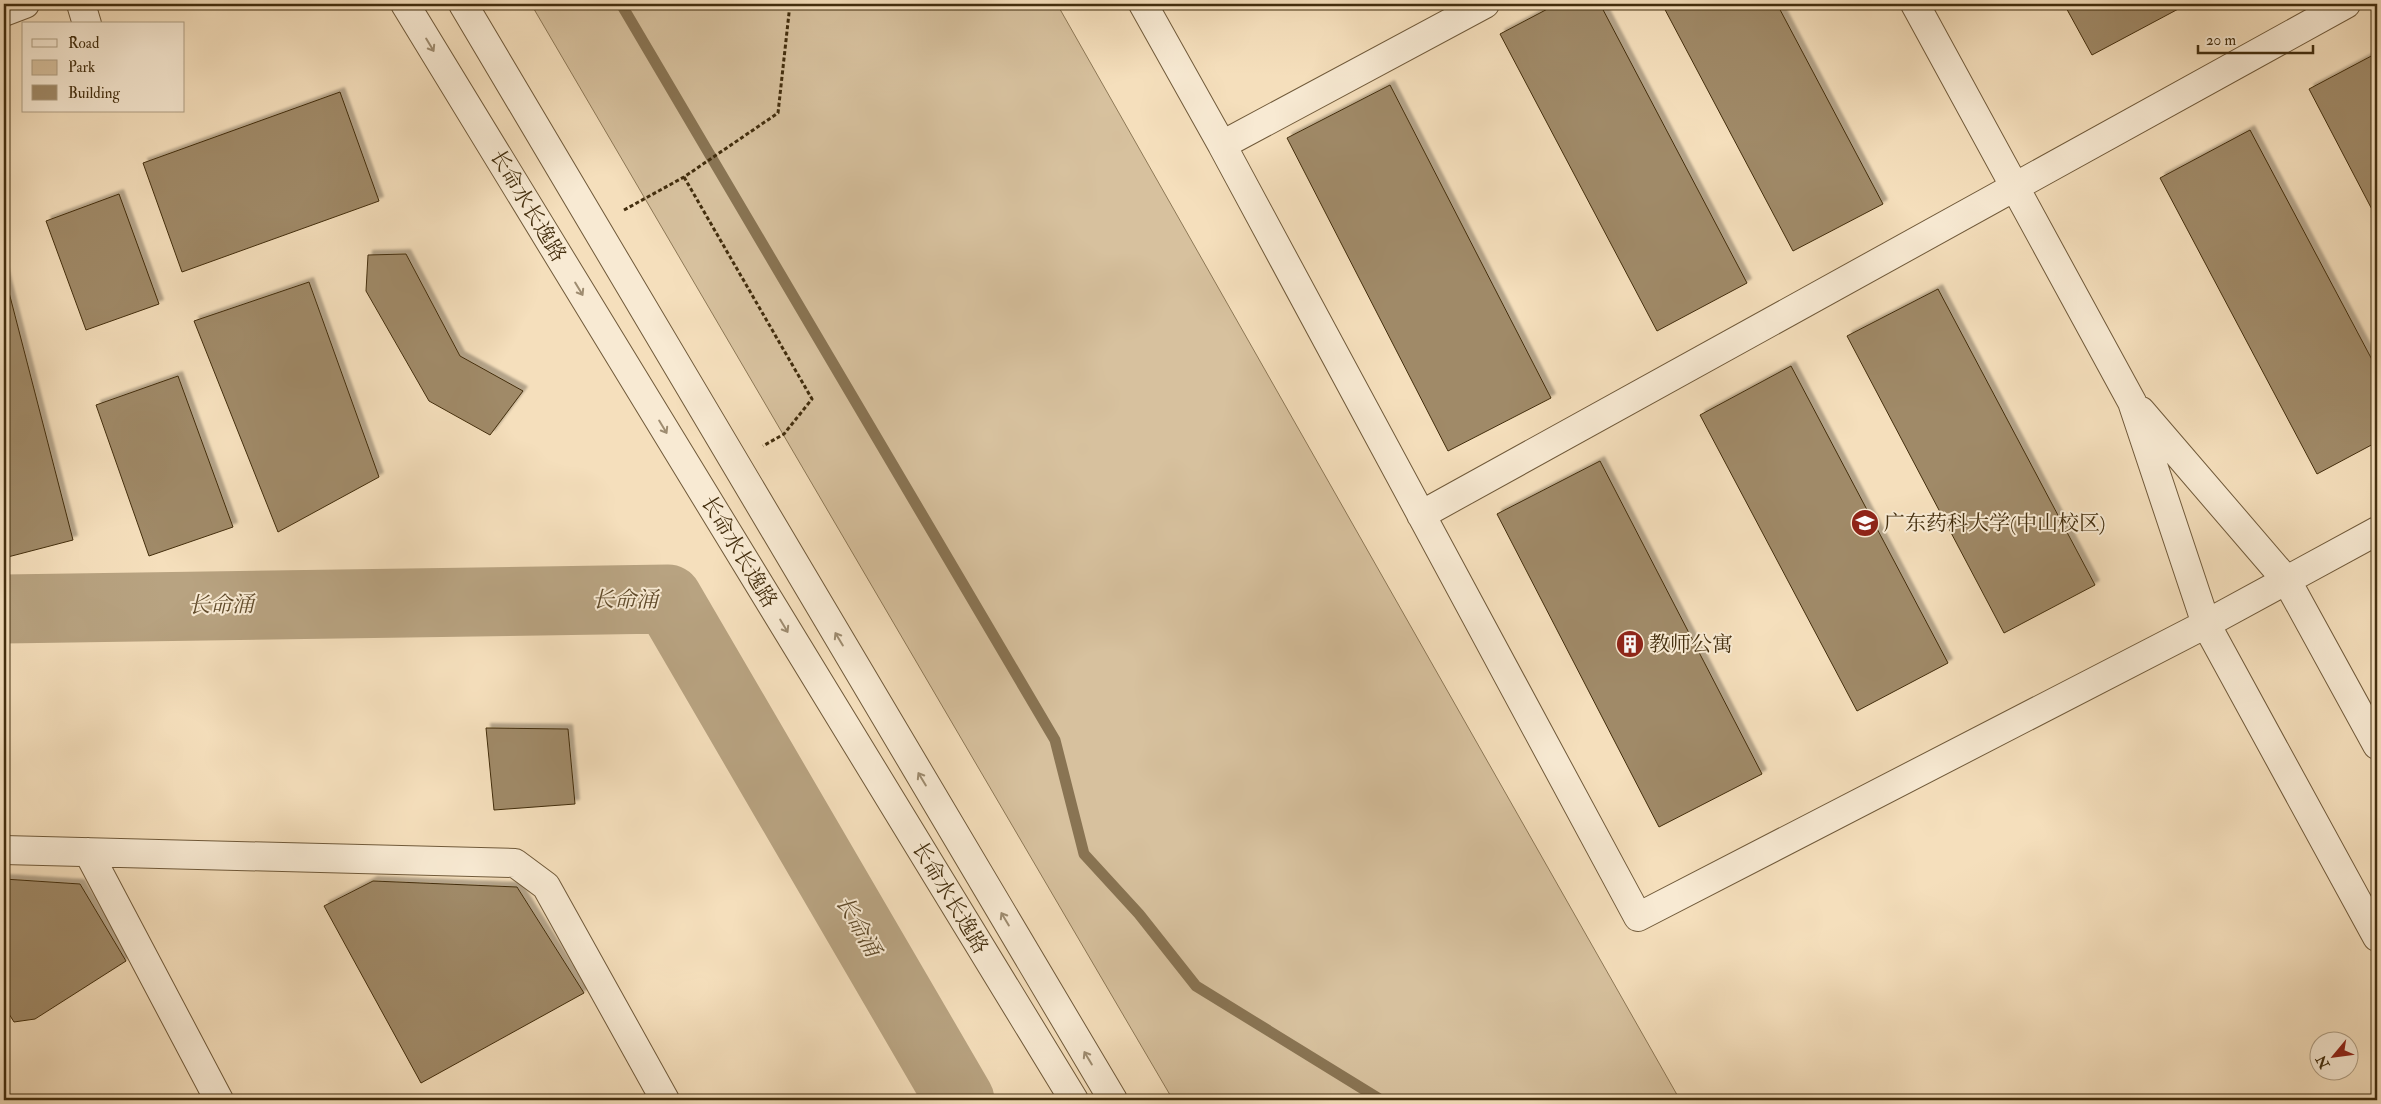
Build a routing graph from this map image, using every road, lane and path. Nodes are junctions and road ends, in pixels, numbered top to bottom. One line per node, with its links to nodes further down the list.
1 (25, 4): 10 (street)
2 (81, 4): 11 (street)
3 (405, 4): 28 (street, 长命水长逸路, one-way to 28)
4 (463, 4): 15 (street, 长命水长逸路)
5 (790, 4): 13 (path)
6 (1143, 4): 12 (street)
7 (1485, 4): 12 (street)
8 (1915, 4): 14 (street)
9 (2346, 4): 14 (street)
10 (4, 12)
11 (86, 22)
12 (1222, 145): 18 (street)
13 (684, 177): 15 (path); 17 (path)
14 (2014, 186): 16 (street); 18 (street)
15 (595, 226): 17 (street, 长命水长逸路)
16 (2132, 402): 20 (street); 21 (street)
17 (734, 462): 29 (street, 长命水长逸路, one-way to 17)
18 (1421, 515): 21 (street)
19 (2377, 531): 20 (street)
20 (2287, 581): 21 (street); 22 (street)
21 (2206, 624): 25 (street)
22 (2377, 745)
23 (4, 850): 24 (street)
24 (88, 852): 26 (street); 27 (street)
25 (2377, 937)
26 (219, 1100)
27 (665, 1100)
28 (1074, 1100)
29 (1113, 1100)

